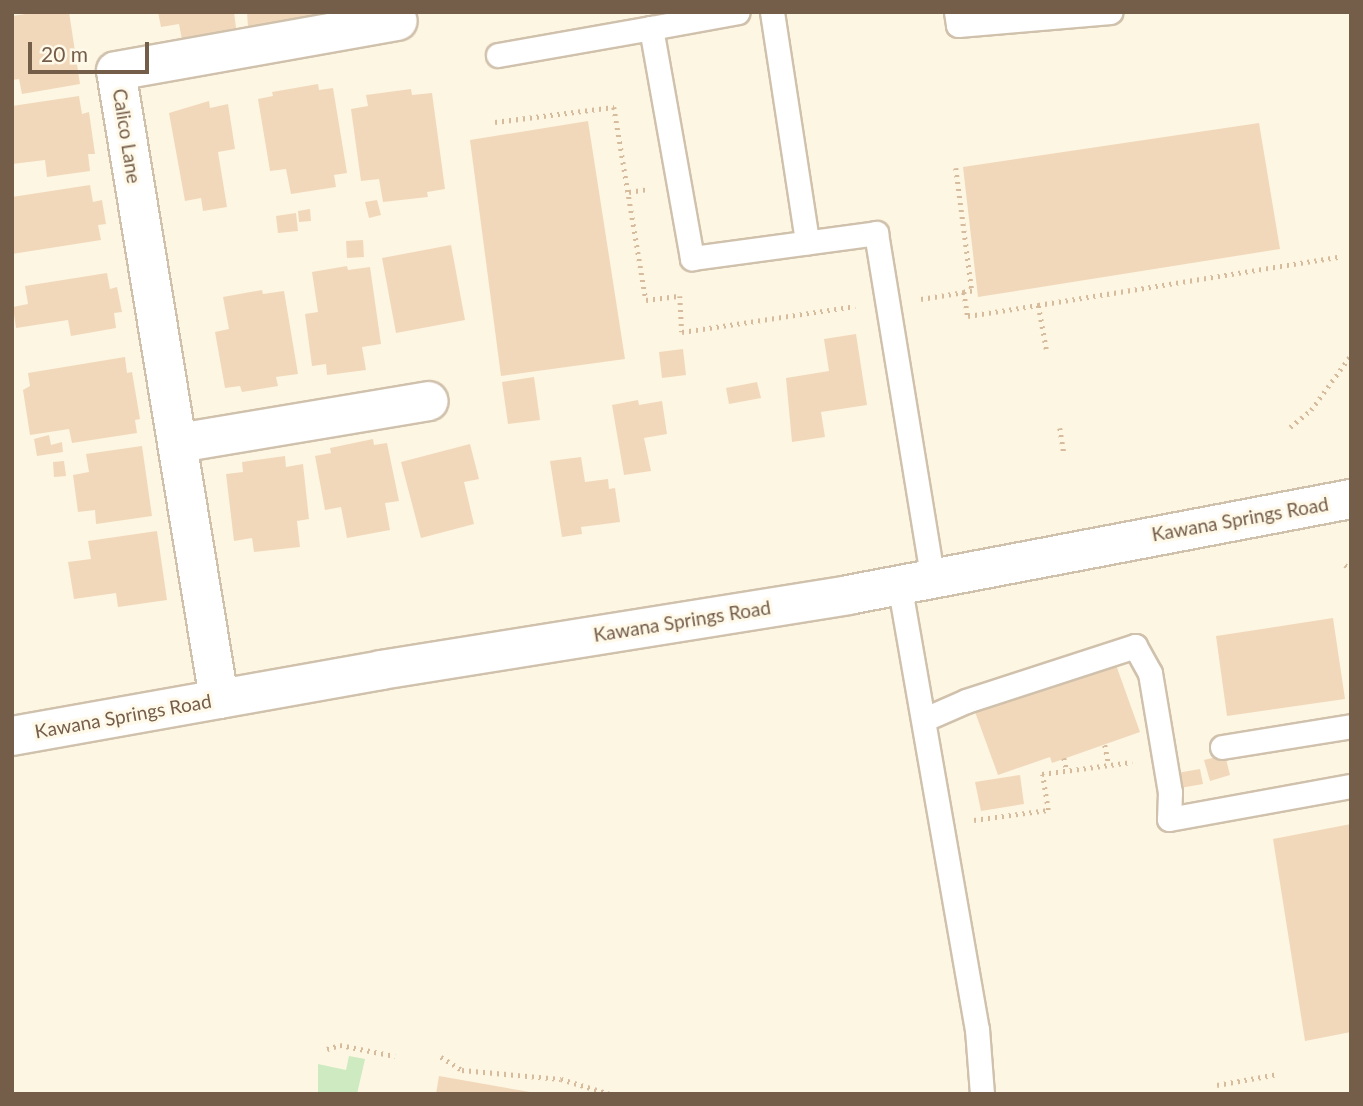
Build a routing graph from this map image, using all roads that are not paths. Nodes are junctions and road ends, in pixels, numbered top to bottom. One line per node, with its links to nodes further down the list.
1 (738, 12): 6 (lane)
2 (772, 12): 8 (lane)
3 (956, 12): 4 (lane)
4 (1110, 12)
5 (398, 21): 10 (street, Calico Lane)
6 (651, 27): 7 (lane); 8 (lane)
7 (498, 55)
8 (807, 242): 12 (lane)
9 (428, 401): 10 (street)
10 (178, 443): 13 (street, Calico Lane)
11 (1351, 499): 12 (street, Kawana Springs Road)
12 (916, 579): 13 (street, Kawana Springs Road); 14 (lane)
13 (219, 699): 16 (street, Kawana Springs Road)
14 (925, 719): 18 (lane); 19 (lane)
15 (1351, 726): 17 (lane)
16 (12, 736)
17 (1222, 747)
18 (1351, 786)
19 (982, 1094)

